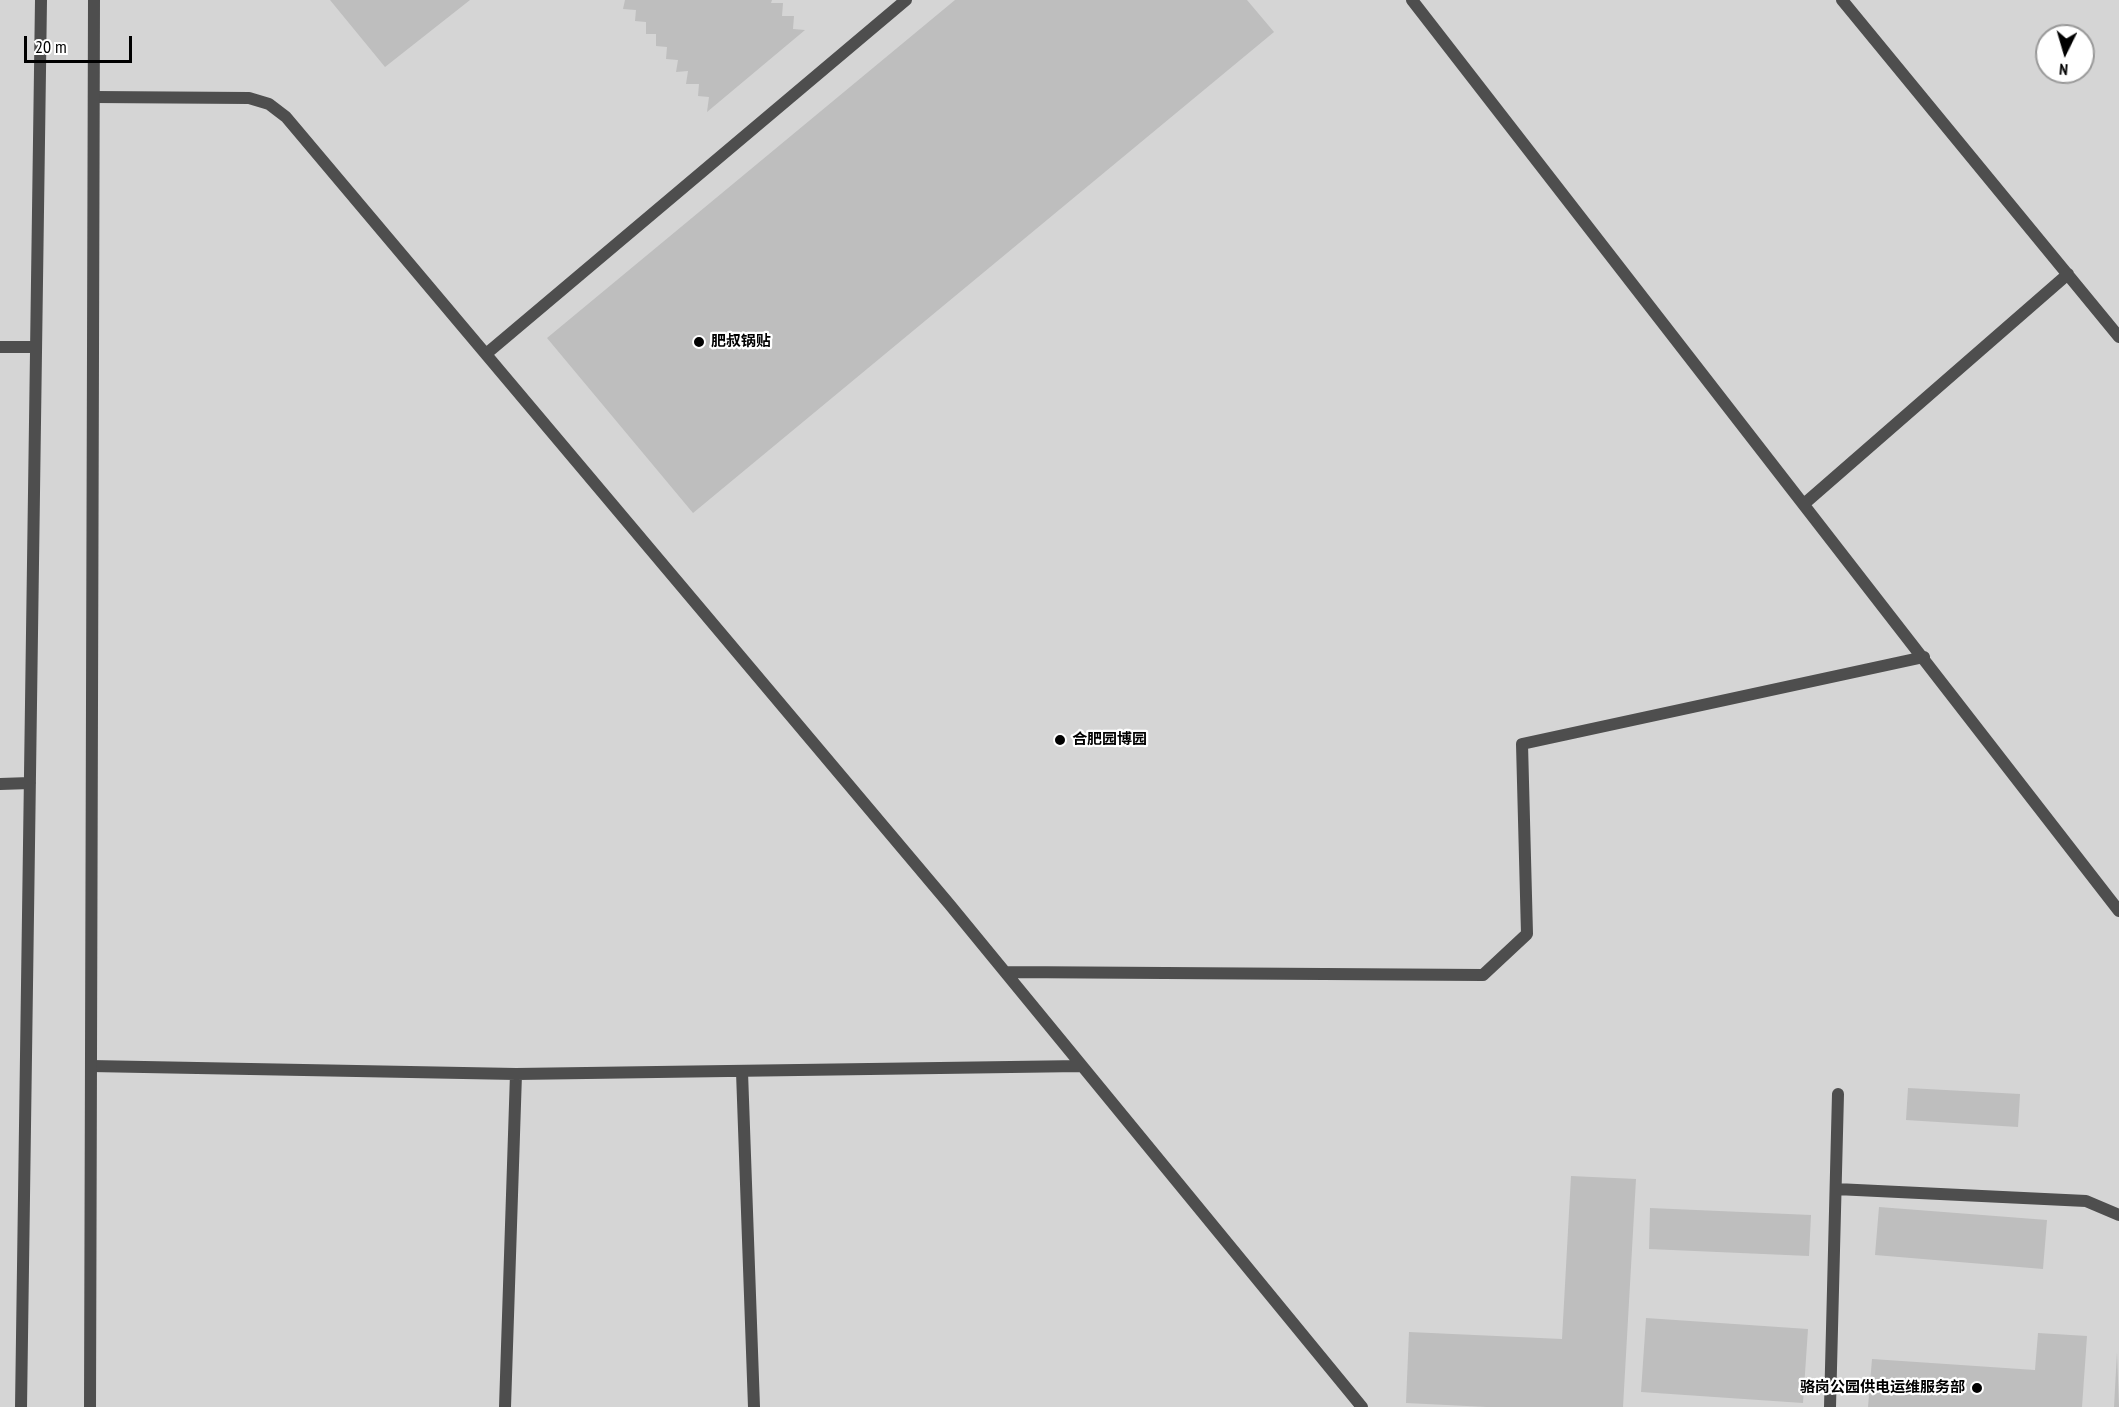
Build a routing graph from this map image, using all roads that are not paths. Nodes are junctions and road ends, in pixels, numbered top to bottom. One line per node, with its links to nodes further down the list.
1 (41, 0): 10 (street)
2 (94, 0): 6 (street)
3 (906, 0): 11 (street)
4 (1412, 0): 12 (street)
5 (1842, 0): 7 (street)
6 (94, 98): 11 (street); 18 (street)
7 (2068, 274): 8 (street); 12 (street)
8 (2119, 337)
9 (0, 347): 10 (street)
10 (35, 347): 14 (street)
11 (486, 354): 17 (street)
12 (1804, 504): 13 (street)
13 (1924, 657): 16 (street); 17 (street)
14 (30, 783): 15 (street); 25 (street)
15 (0, 784)
16 (2119, 911)
17 (1006, 972): 19 (street)
18 (91, 1066): 21 (street); 26 (street)
19 (1081, 1066): 20 (street); 29 (street)
20 (742, 1072): 21 (street); 28 (street)
21 (516, 1074): 27 (street)
22 (1838, 1094): 23 (street)
23 (1836, 1189): 24 (street); 30 (street)
24 (2119, 1215)
25 (21, 1407)
26 (90, 1407)
27 (505, 1407)
28 (754, 1407)
29 (1362, 1407)
30 (1830, 1407)

